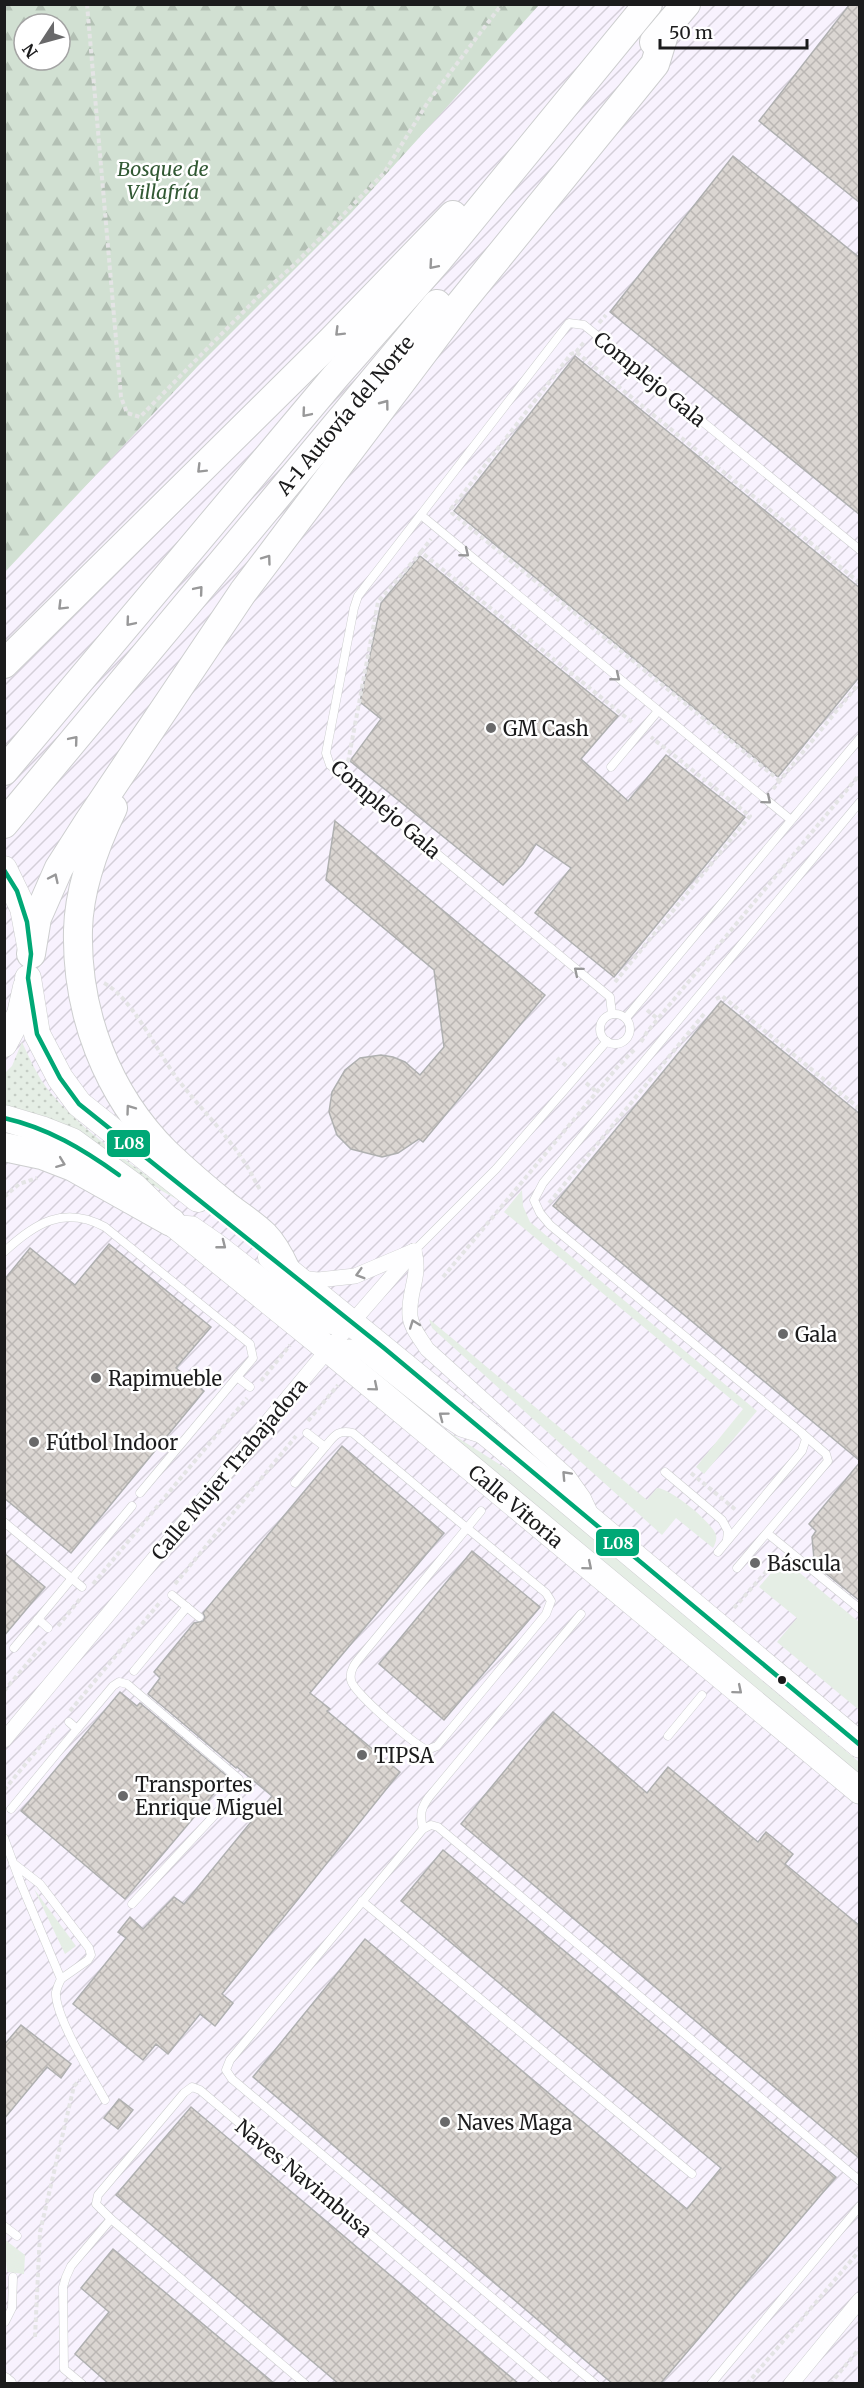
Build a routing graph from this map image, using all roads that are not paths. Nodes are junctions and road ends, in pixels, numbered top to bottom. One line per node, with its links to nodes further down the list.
1 (648, 4): 4 (highway, A-1 Autovía del Norte)
2 (686, 4): 3 (highway, A-1 Autovía del Norte)
3 (666, 28): 7 (highway, one-way to 3); 15 (highway, A-1 Autovía del Norte, one-way to 3)
4 (617, 42): 8 (highway, one-way to 8); 12 (highway, A-1 Autovía del Norte, one-way to 12)
5 (421, 515): 6 (lane, Complejo Gala); 9 (lane, one-way to 9); 18 (lane, Complejo Gala, one-way to 5)
6 (860, 550)
7 (243, 592): 17 (highway, one-way to 7); 27 (highway, one-way to 7)
8 (4, 664)
9 (658, 711): 11 (lane); 14 (lane, one-way to 14)
10 (860, 738): 14 (lane)
11 (611, 767)
12 (4, 771)
13 (860, 802): 32 (lane)
14 (791, 820): 19 (lane)
15 (4, 824)
16 (5, 870): 17 (highway, Calle Vitoria)
17 (30, 966): 21 (highway); 27 (highway, Calle Vitoria)
18 (612, 1014): 19 (lane); 20 (lane)
19 (626, 1018): 20 (lane)
20 (607, 1041): 25 (lane)
21 (4, 1044)
22 (4, 1118): 24 (highway, Calle Vitoria)
23 (4, 1147): 24 (highway, one-way to 24)
24 (171, 1222): 28 (street, one-way to 28); 29 (highway, Calle Vitoria)
25 (414, 1251): 27 (street, one-way to 27); 28 (street, Calle Mujer Trabajadora); 42 (street, one-way to 25)
26 (4, 1252): 30 (lane)
27 (291, 1273): 28 (highway, Calle Vitoria)
28 (353, 1323): 29 (street, Calle Mujer Trabajadora); 34 (highway, Calle Vitoria)
29 (329, 1350): 34 (street, one-way to 29); 63 (street, Calle Mujer Trabajadora); 65 (highway, Calle Vitoria, one-way to 65)
30 (237, 1377): 31 (lane); 38 (lane)
31 (250, 1387)
32 (802, 1432): 44 (lane); 45 (lane)
33 (307, 1433): 35 (lane)
34 (495, 1440): 42 (highway, Calle Vitoria)
35 (325, 1447): 37 (lane); 43 (lane)
36 (665, 1472): 45 (lane)
37 (296, 1483)
38 (140, 1493)
39 (132, 1506): 48 (lane)
40 (481, 1510): 43 (lane)
41 (4, 1522): 48 (lane)
42 (596, 1525): 64 (highway, Calle Vitoria)
43 (467, 1528): 43 (lane)
44 (767, 1533): 47 (lane); 52 (lane)
45 (727, 1540): 46 (lane)
46 (718, 1552)
47 (737, 1568)
48 (72, 1578): 49 (lane); 55 (lane)
49 (82, 1587)
50 (172, 1595): 51 (lane)
51 (187, 1607): 54 (lane); 58 (lane)
52 (860, 1609)
53 (581, 1614): 67 (lane)
54 (199, 1617)
55 (38, 1619): 56 (lane); 57 (lane)
56 (51, 1630)
57 (14, 1648)
58 (134, 1671)
59 (702, 1695): 62 (lane)
60 (69, 1722): 61 (lane)
61 (77, 1729): 66 (lane); 71 (lane)
62 (669, 1736)
63 (4, 1740)
64 (860, 1746)
65 (860, 1791)
66 (11, 1809)
67 (423, 1829): 70 (lane); 75 (lane)
68 (4, 1838): 69 (lane)
69 (13, 1863): 72 (lane); 72 (lane)
70 (362, 1901): 74 (lane); 88 (lane)
71 (132, 1904)
72 (61, 1979): 73 (lane)
73 (105, 2100)
74 (692, 2174)
75 (860, 2181)
76 (860, 2206): 89 (lane)
77 (111, 2219): 85 (lane); 86 (lane, Naves Navimbusa); 87 (lane, Naves Navimbusa)
78 (4, 2226): 79 (lane)
79 (17, 2236)
80 (13, 2277): 82 (lane)
81 (860, 2300): 90 (street)
82 (5, 2322)
83 (4, 2380): 84 (street)
84 (9, 2384)
85 (82, 2384)
86 (305, 2384)
87 (548, 2384)
88 (595, 2384)
89 (711, 2384)
90 (791, 2384)

